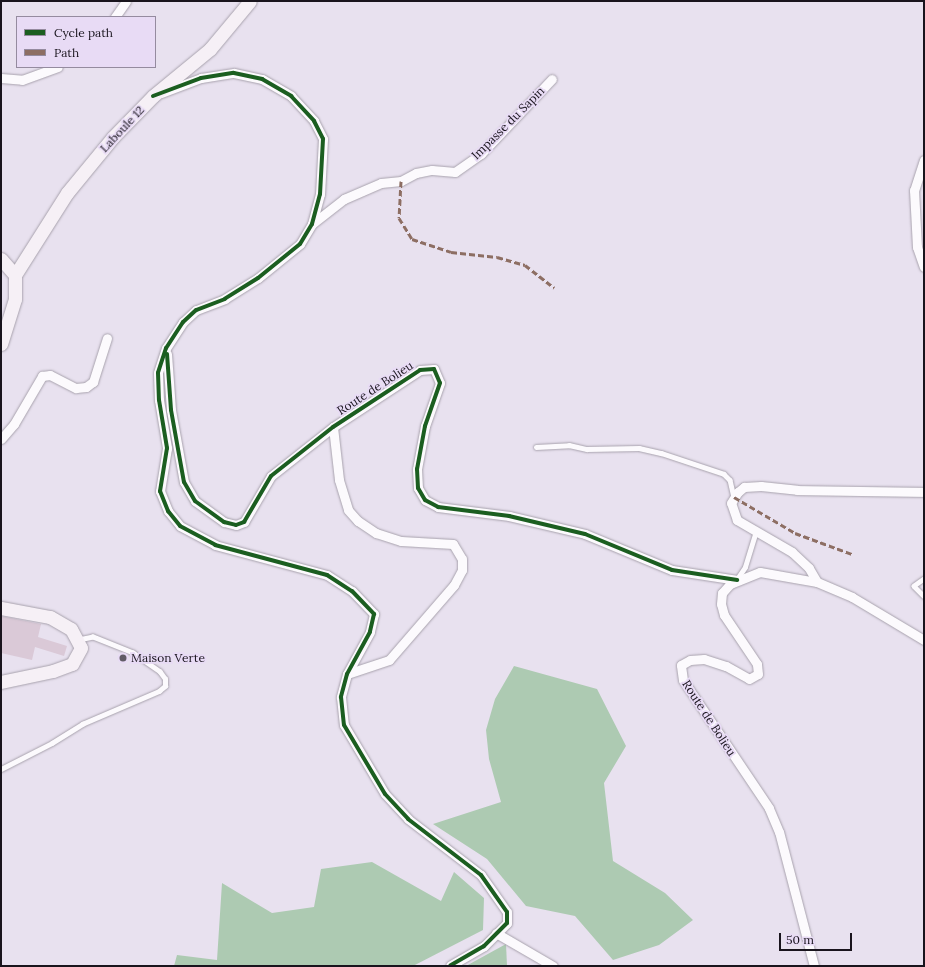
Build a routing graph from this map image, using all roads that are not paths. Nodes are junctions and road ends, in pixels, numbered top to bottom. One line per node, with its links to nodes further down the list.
1 (126, 1): 3 (street)
2 (250, 1): 7 (street, Laboule 12)
3 (116, 16)
4 (55, 68): 5 (street)
5 (1, 78)
6 (552, 79): 9 (street, Impasse du Sapin)
7 (153, 96): 9 (street); 12 (street, Laboule 12)
8 (924, 160): 11 (street)
9 (312, 224): 15 (street)
10 (1, 259): 12 (street)
11 (924, 267)
12 (16, 275): 14 (street)
13 (106, 338): 17 (street)
14 (1, 344)
15 (166, 348): 16 (street, Route de Bolieu); 29 (street)
16 (333, 427): 23 (street, Route de Bolieu); 29 (street)
17 (1, 439)
18 (536, 447): 20 (lane)
19 (924, 492): 20 (street)
20 (734, 496): 21 (street)
21 (756, 531): 23 (lane); 24 (street)
22 (924, 579): 25 (lane)
23 (737, 580): 24 (street); 35 (street, Route de Bolieu)
24 (817, 582): 28 (street)
25 (924, 596)
26 (1, 608): 27 (street)
27 (79, 640): 30 (street); 31 (lane)
28 (924, 640)
29 (347, 674): 32 (street)
30 (1, 682)
31 (1, 770)
32 (496, 933): 33 (street); 34 (street)
33 (450, 966)
34 (553, 966)
35 (814, 966)

